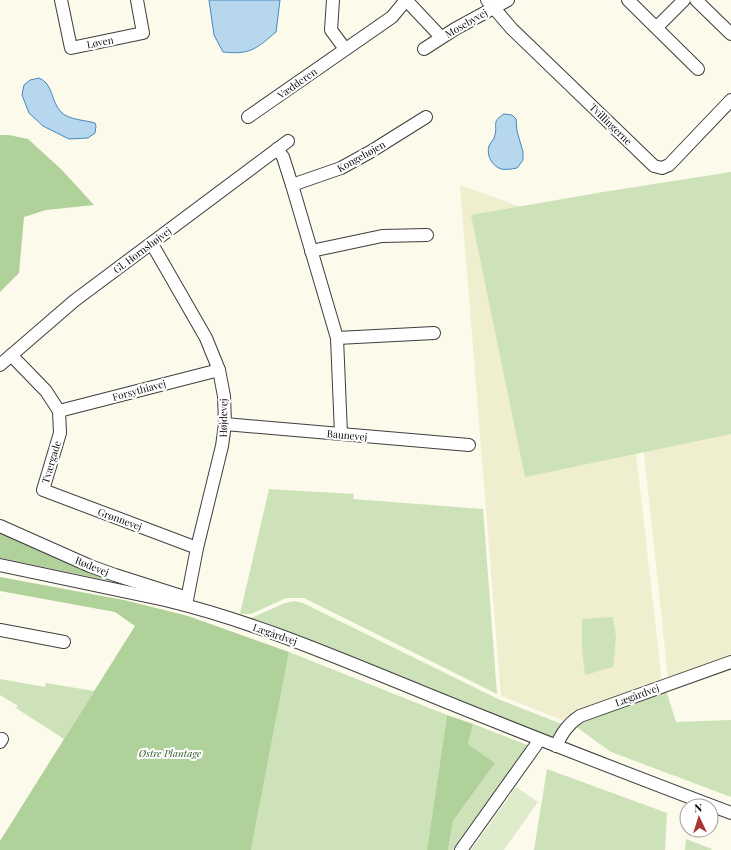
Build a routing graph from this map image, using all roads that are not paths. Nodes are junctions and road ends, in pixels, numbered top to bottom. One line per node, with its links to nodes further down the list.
1 (61, 0): 2 (street, Løven)
2 (137, 0)
3 (333, 0): 13 (street)
4 (406, 0): 12 (street); 13 (street, Vædderen)
5 (508, 0): 9 (street, Mosebyvej)
6 (628, 0): 10 (street)
7 (684, 0): 10 (street)
8 (696, 0): 11 (street)
9 (490, 4): 12 (street, Mosebyvej); 16 (street, Tvillingerne)
10 (657, 27): 15 (street)
11 (731, 34)
12 (441, 37): 14 (street, Mosebyvej)
13 (346, 49): 17 (street, Vædderen)
14 (424, 49)
15 (698, 69)
16 (731, 100)
17 (248, 117)
18 (426, 117): 21 (street, Kongehøjen)
19 (288, 141): 20 (street, Gl. Hornshøjvej)
20 (277, 149): 21 (street); 23 (street, Gl. Hornshøjvej)
21 (292, 185): 24 (street)
22 (427, 235): 24 (street)
23 (152, 244): 27 (street, Gl. Hornshøjvej); 29 (street, Højdevej)
24 (311, 251): 26 (street)
25 (434, 332): 26 (street)
26 (337, 338): 32 (street)
27 (11, 355): 28 (street, Gl. Hornshøjvej); 30 (street)
28 (0, 365)
29 (219, 370): 30 (street, Forsythiavej); 31 (street, Højdevej)
30 (59, 411): 34 (street, Tværgade)
31 (225, 424): 32 (street, Baunevej); 36 (street, Højdevej)
32 (341, 434): 33 (street, Baunevej)
33 (469, 446)
34 (42, 490): 36 (street, Grønnevej)
35 (0, 526): 38 (street, Rødevej)
36 (197, 548): 38 (street, Højdevej)
37 (0, 565): 38 (street, Lægårdvej)
38 (187, 602): 42 (street, Lægårdvej)
39 (0, 630): 40 (street)
40 (64, 642)
41 (731, 662): 43 (street, Lægårdvej)
42 (538, 739): 43 (street, Lægårdvej); 45 (street)
43 (556, 746): 44 (street, Lægårdvej)
44 (731, 814)
45 (461, 850)

